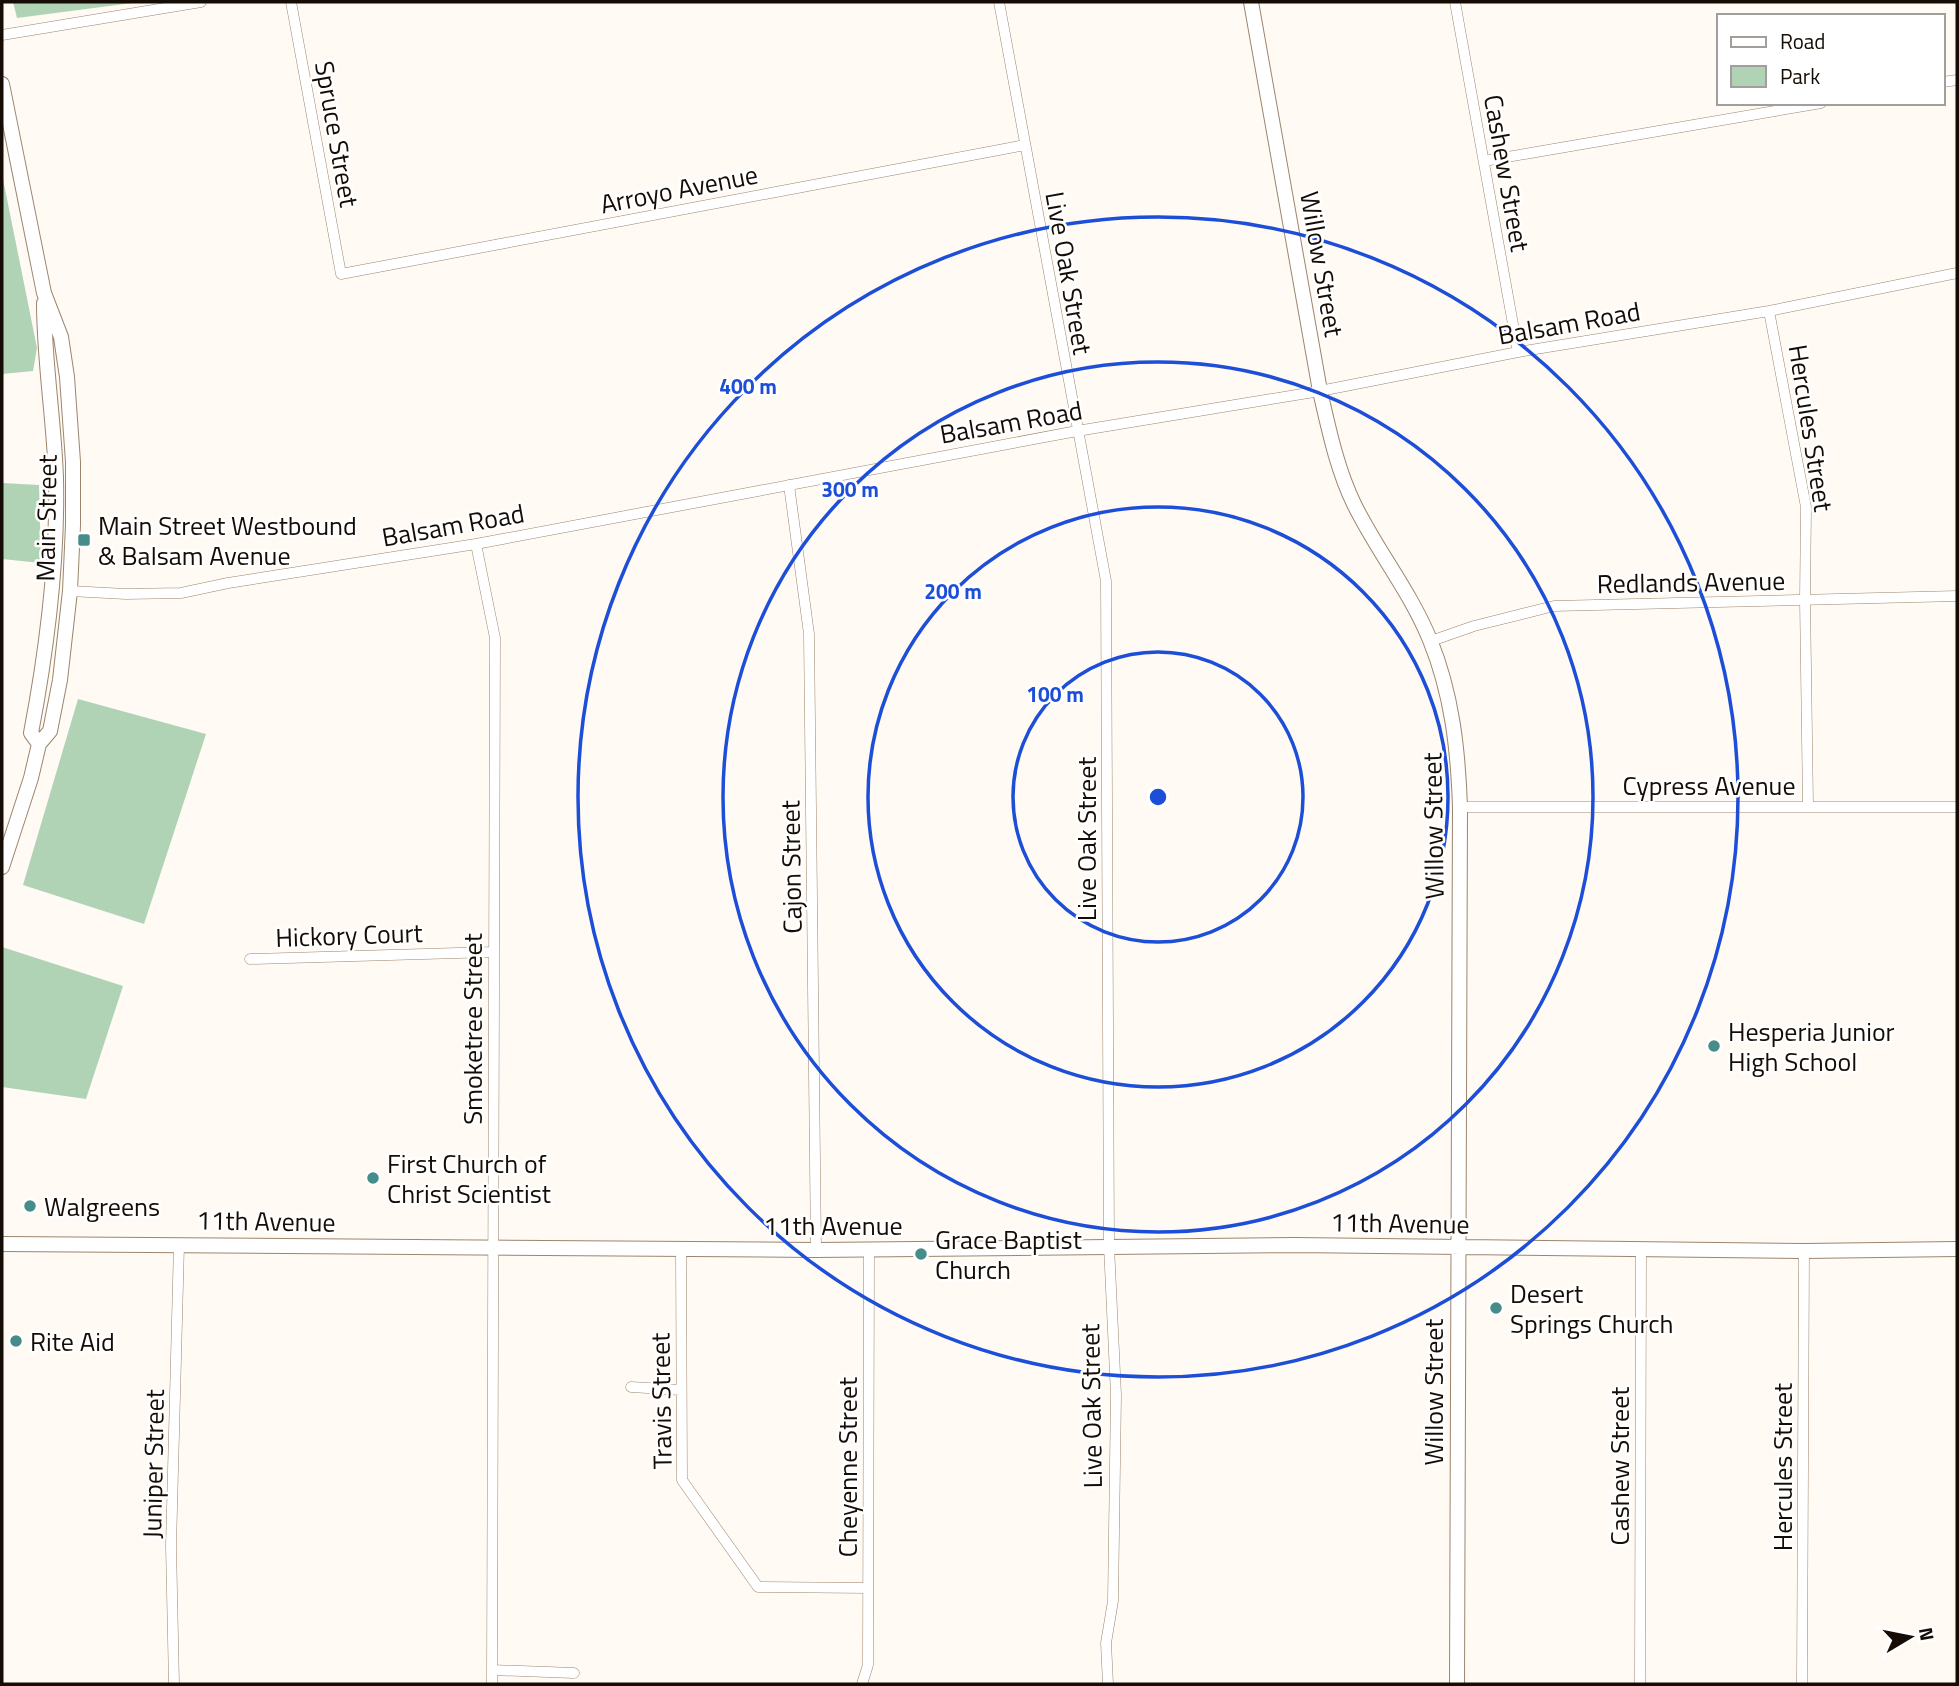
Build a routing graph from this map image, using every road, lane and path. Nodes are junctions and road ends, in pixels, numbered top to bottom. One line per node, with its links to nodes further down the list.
1 (201, 2): 6 (street)
2 (291, 2): 12 (street, Spruce Street)
3 (999, 2): 9 (street, Live Oak Street)
4 (1251, 2): 16 (main road, Willow Street)
5 (1455, 2): 10 (street, Cashew Street)
6 (2, 35)
7 (2, 84): 13 (main road, Main Street)
8 (1809, 105): 10 (street)
9 (1025, 145): 12 (street, Arroyo Avenue); 17 (street, Live Oak Street)
10 (1484, 161): 15 (street, Cashew Street)
11 (1957, 273): 14 (street, Balsam Road)
12 (341, 274)
13 (43, 291): 18 (main road, Main Street); 21 (main road, Main Street)
14 (1769, 311): 15 (street, Balsam Road); 23 (street, Hercules Street)
15 (1518, 352): 16 (street, Balsam Road)
16 (1320, 391): 17 (street, Balsam Road); 24 (main road, Willow Street)
17 (1077, 431): 19 (street, Balsam Road); 34 (street, Live Oak Street)
18 (56, 478): 21 (main road); 25 (main road, Main Street)
19 (789, 485): 20 (street, Balsam Road); 41 (street, Cajon Street)
20 (476, 544): 21 (street, Balsam Road); 30 (street, Smoketree Street)
21 (70, 591): 25 (main road, Main Street)
22 (1957, 596): 23 (street, Redlands Avenue)
23 (1805, 600): 24 (street, Redlands Avenue); 26 (street, Hercules Street)
24 (1431, 641): 27 (main road, Willow Street)
25 (39, 744): 29 (main road, Main Street)
26 (1808, 805): 27 (street, Cypress Avenue); 28 (street, Cypress Avenue)
27 (1460, 807): 38 (main road, Willow Street)
28 (1957, 807)
29 (2, 867)
30 (492, 951): 31 (street, Hickory Court); 35 (street, Smoketree Street)
31 (250, 959)
32 (2, 1244): 33 (main road, 11th Avenue)
33 (179, 1245): 35 (main road, 11th Avenue); 48 (street, Juniper Street)
34 (1109, 1245): 37 (main road, 11th Avenue); 38 (main road, 11th Avenue); 51 (street, Live Oak Street)
35 (493, 1248): 36 (main road, 11th Avenue); 46 (street, Smoketree Street)
36 (681, 1249): 41 (main road, 11th Avenue); 44 (street, Travis Street)
37 (869, 1249): 41 (main road, 11th Avenue); 45 (street, Cheyenne Street)
38 (1458, 1249): 39 (main road, 11th Avenue); 52 (main road, Willow Street)
39 (1641, 1249): 42 (main road, 11th Avenue); 53 (street, Cashew Street)
40 (1957, 1249): 42 (main road, 11th Avenue)
41 (816, 1250)
42 (1804, 1251): 54 (street, Hercules Street)
43 (631, 1388): 44 (street)
44 (681, 1390): 45 (street, Travis Street)
45 (868, 1588): 50 (street, Cheyenne Street)
46 (492, 1670): 47 (street); 49 (street, Smoketree Street)
47 (574, 1673)
48 (174, 1684)
49 (492, 1684)
50 (862, 1684)
51 (1108, 1684)
52 (1458, 1684)
53 (1640, 1684)
54 (1802, 1684)

